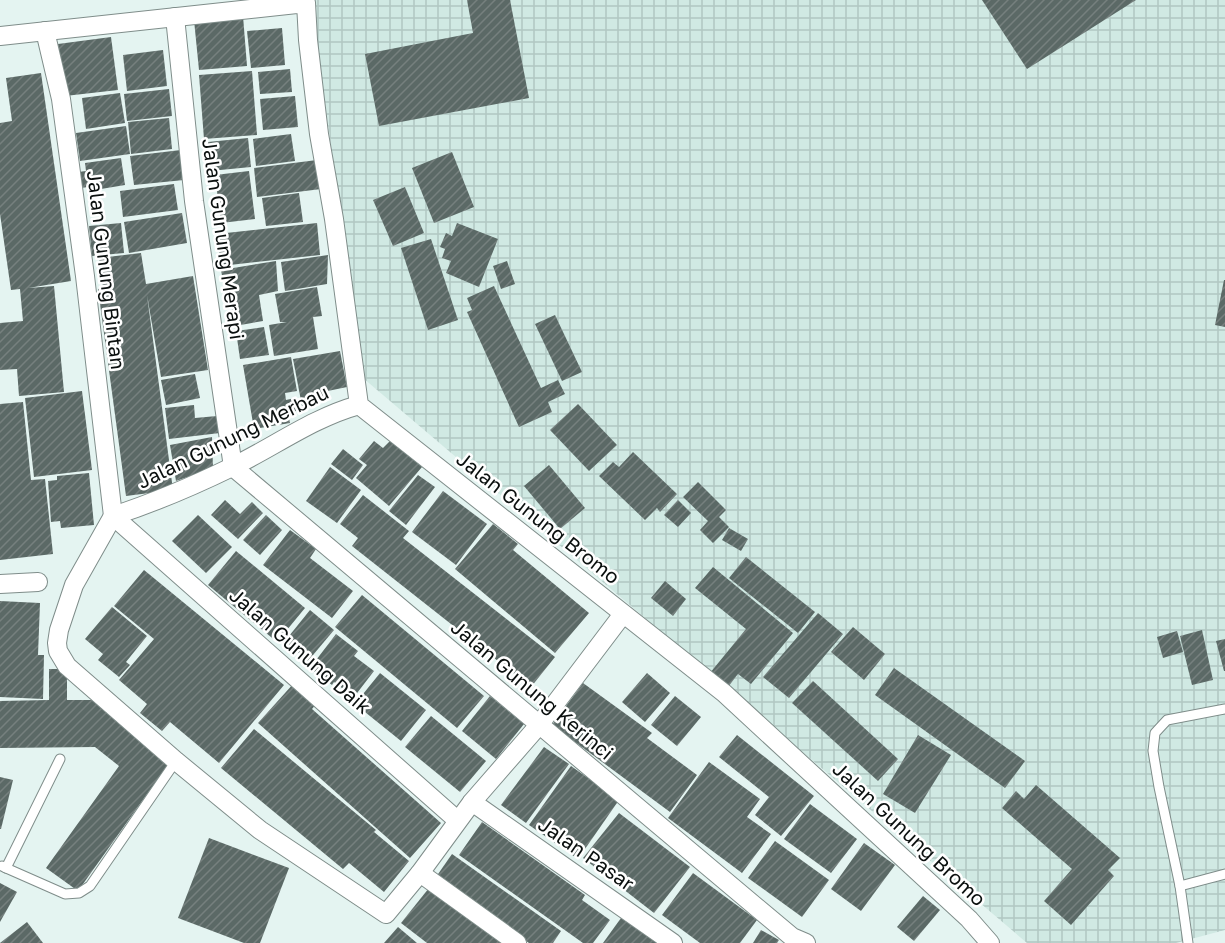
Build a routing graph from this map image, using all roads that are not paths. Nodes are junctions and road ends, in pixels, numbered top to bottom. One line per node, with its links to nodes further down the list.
1 (305, 1): 2 (street); 5 (street)
2 (175, 17): 3 (street); 6 (street, Jalan Gunung Merapi)
3 (45, 31): 4 (street); 7 (street, Jalan Gunung Bintan)
4 (0, 36)
5 (359, 405): 6 (street, Jalan Gunung Merbau); 10 (street, Jalan Gunung Bromo)
6 (232, 467): 7 (street, Jalan Gunung Merbau); 12 (street, Jalan Gunung Kerinci)
7 (113, 516): 14 (street); 16 (street, Jalan Gunung Daik)
8 (38, 582): 9 (street)
9 (0, 584)
10 (623, 614): 12 (street); 24 (street, Jalan Gunung Bromo)
11 (1225, 709): 20 (lane)
12 (539, 725): 15 (street); 23 (street, Jalan Gunung Kerinci)
13 (60, 759): 17 (lane)
14 (176, 761): 17 (lane); 18 (street)
15 (472, 802): 16 (street); 22 (street, Jalan Pasar)
16 (458, 820): 18 (street)
17 (3, 867)
18 (420, 873): 21 (street)
19 (1225, 874): 20 (lane)
20 (1180, 886): 25 (lane)
21 (517, 943)
22 (673, 943)
23 (806, 943)
24 (990, 943)
25 (1188, 943)

